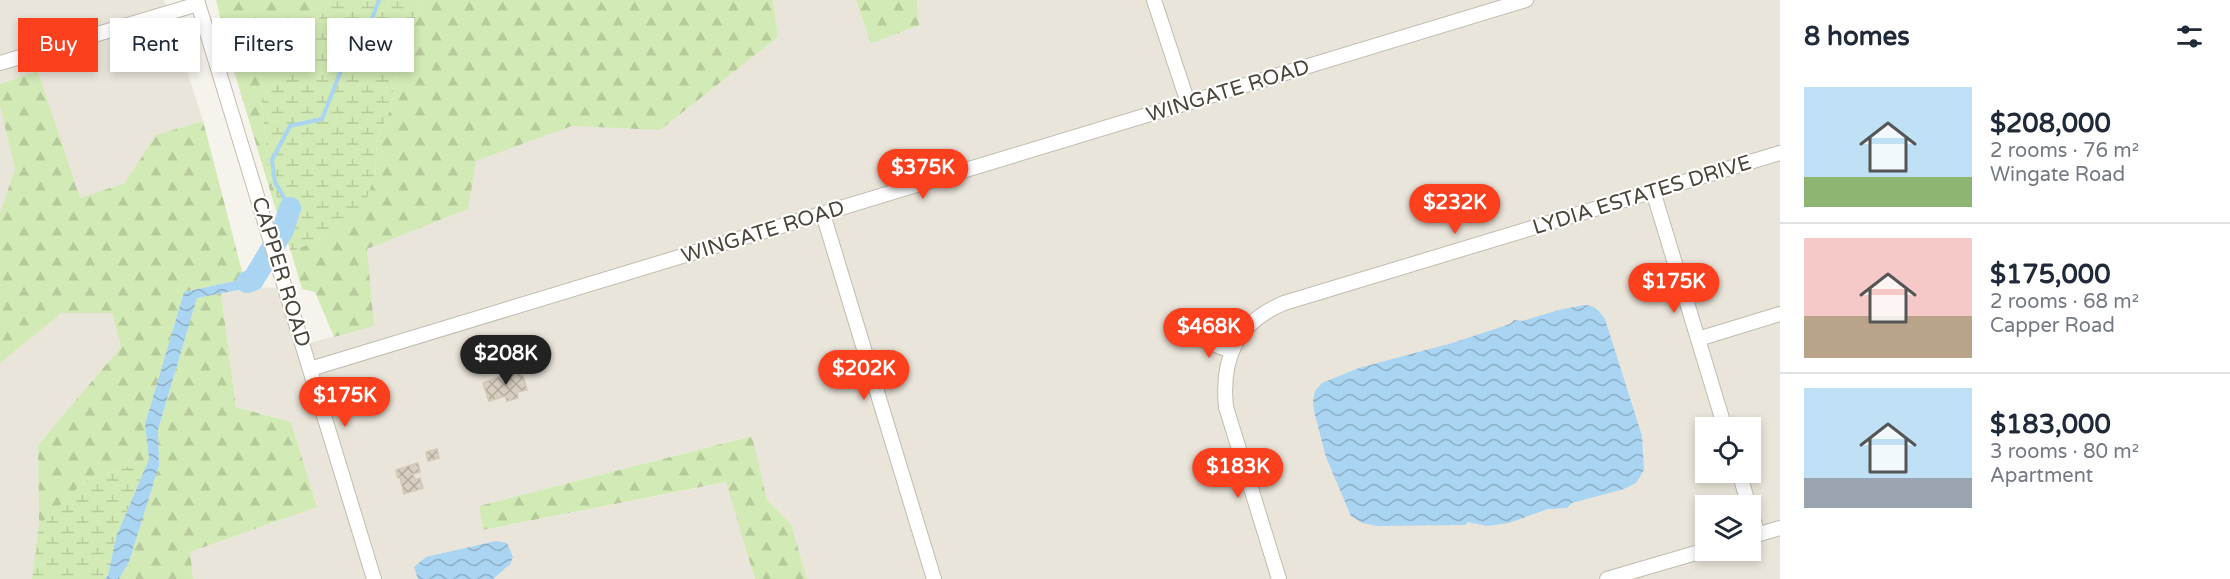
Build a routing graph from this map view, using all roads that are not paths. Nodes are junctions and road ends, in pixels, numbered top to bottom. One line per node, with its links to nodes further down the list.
1 (1154, 0): 5 (street)
2 (1526, 0): 5 (street, WINGATE ROAD)
3 (197, 2): 4 (street); 13 (street, CAPPER ROAD)
4 (0, 63)
5 (1188, 103): 8 (street, WINGATE ROAD)
6 (1780, 153): 7 (street, LYDIA ESTATES DRIVE)
7 (1653, 191): 11 (street); 12 (street, LYDIA ESTATES DRIVE)
8 (823, 214): 13 (street, WINGATE ROAD); 19 (street)
9 (1780, 314): 11 (street)
10 (1197, 338): 12 (street)
11 (1698, 339): 14 (street)
12 (1231, 351): 20 (street, LYDIA ESTATES DRIVE)
13 (310, 369): 18 (street, CAPPER ROAD)
14 (1722, 417)
15 (1780, 528): 16 (street)
16 (1761, 533)
17 (1695, 553): 21 (street)
18 (374, 579)
19 (934, 579)
20 (1279, 579)
21 (1607, 579)

